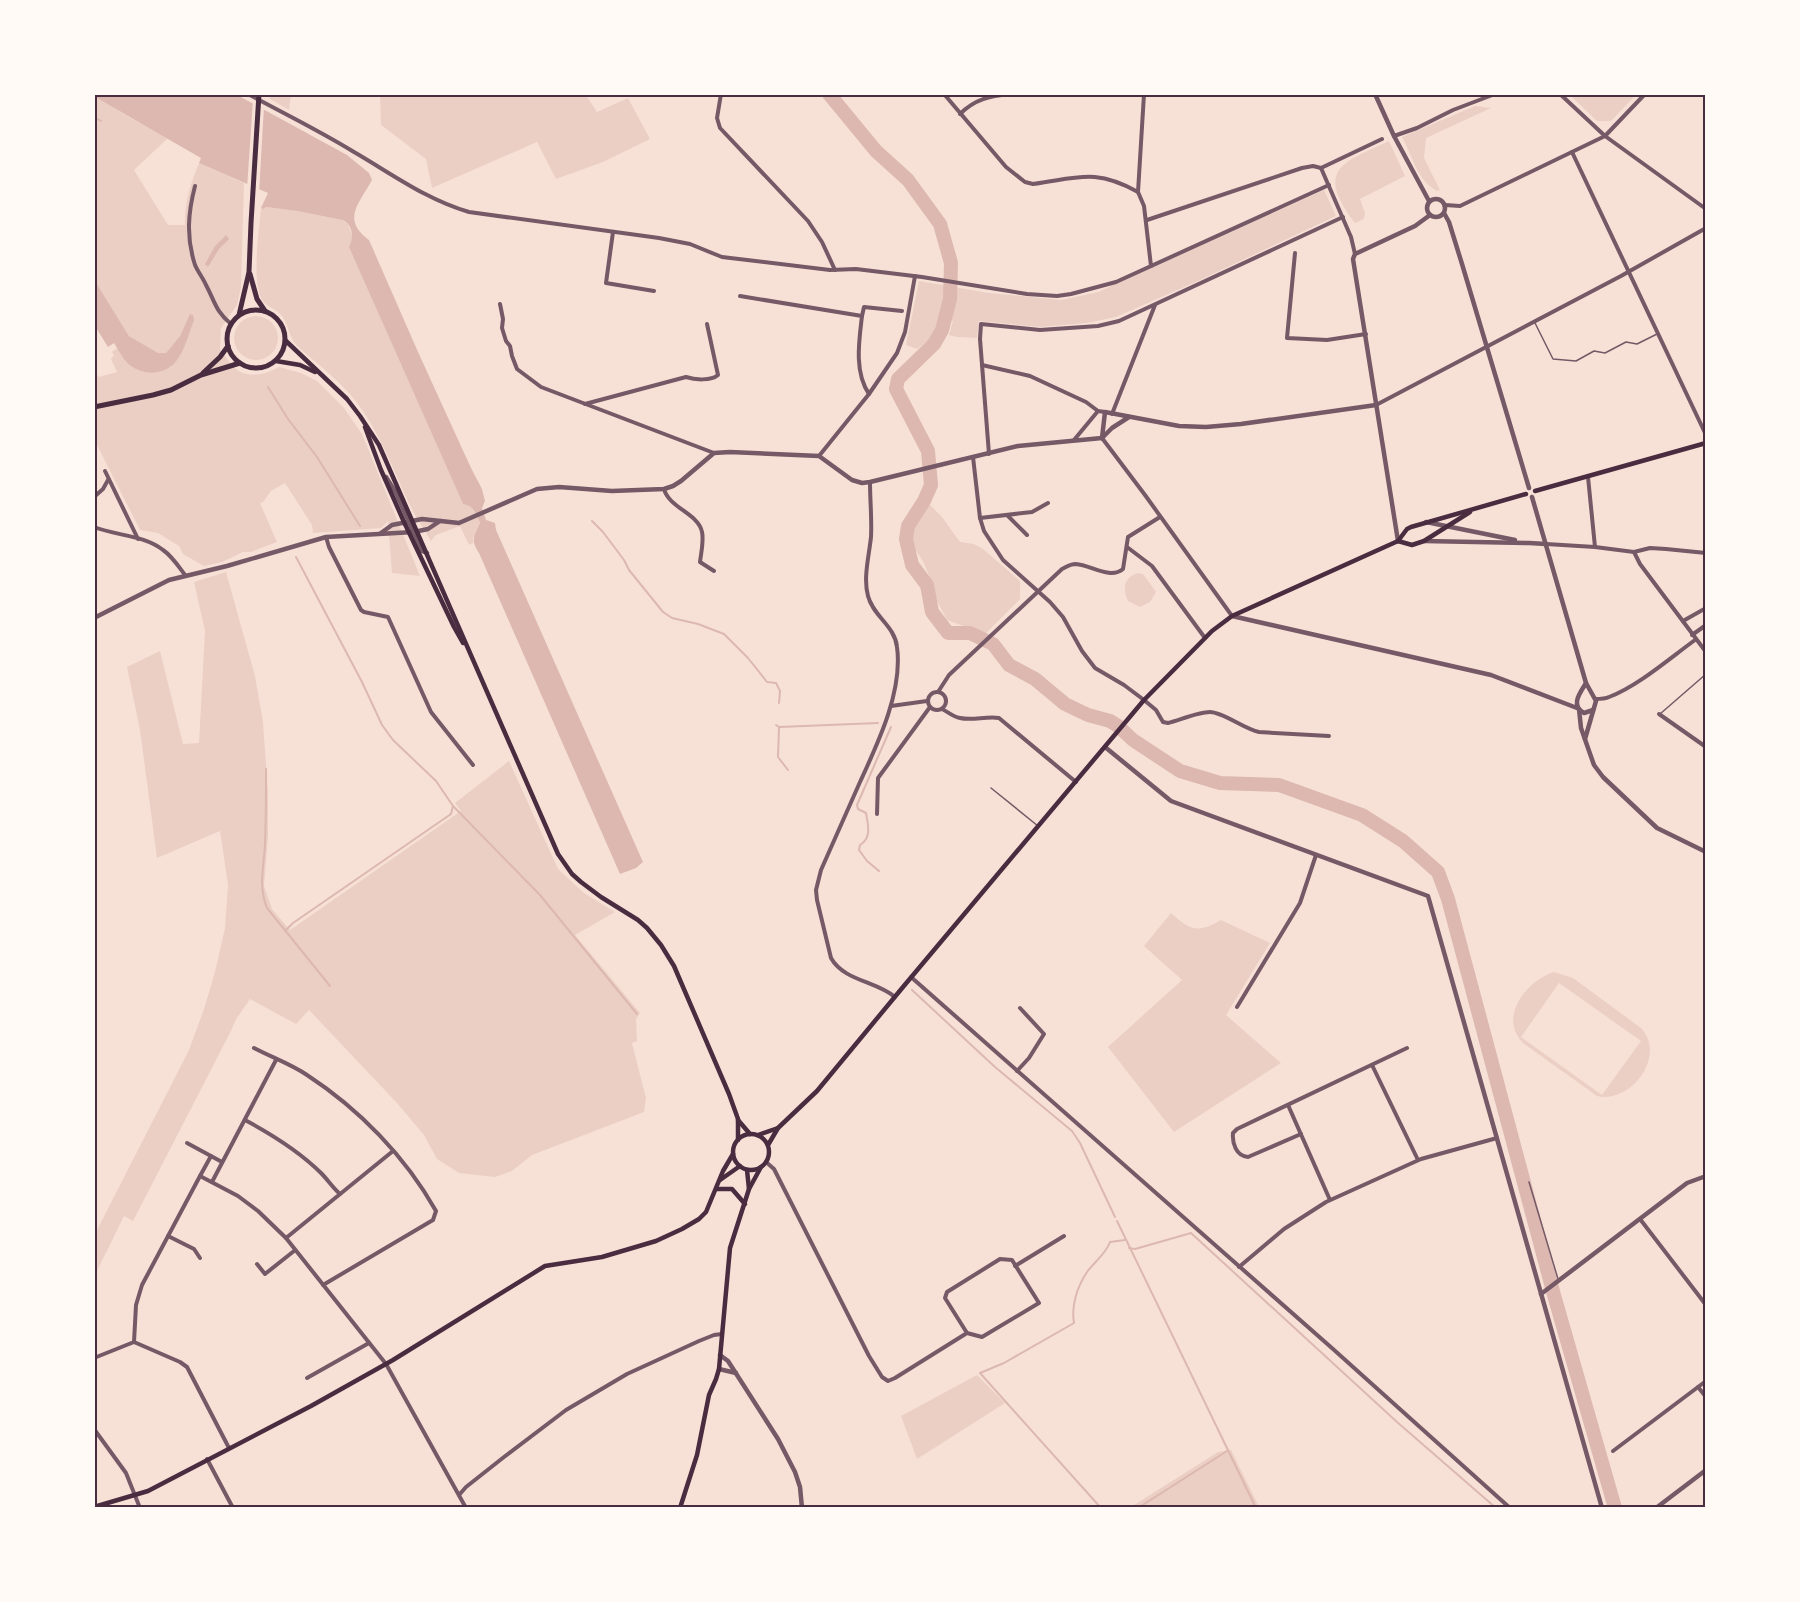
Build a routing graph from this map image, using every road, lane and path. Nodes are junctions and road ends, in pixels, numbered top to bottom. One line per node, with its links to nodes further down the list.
1 (248, 94): 17 (street)
2 (260, 94): 36 (main road)
3 (722, 94): 34 (street)
4 (944, 94): 11 (street)
5 (1010, 94): 11 (street)
6 (1144, 94): 21 (street)
7 (1375, 94): 12 (street)
8 (1495, 94): 12 (street)
9 (1560, 94): 13 (street)
10 (1645, 94): 13 (street)
11 (960, 114): 21 (street)
12 (1394, 136): 22 (street)
13 (1605, 136): 15 (street); 24 (street)
14 (1382, 139): 16 (street)
15 (1572, 152): 23 (street); 35 (street)
16 (1321, 168): 20 (street); 28 (street)
17 (387, 172): 18 (lane); 30 (street)
18 (385, 177)
19 (195, 186): 47 (street)
20 (1330, 188): 27 (street); 33 (street)
21 (1138, 192): 28 (street)
22 (1429, 201): 23 (street); 26 (street)
23 (1445, 205): 25 (street)
24 (1706, 209)
25 (1444, 213): 26 (street); 53 (street)
26 (1430, 215): 32 (street)
27 (1343, 217): 32 (street); 41 (street)
28 (1147, 220): 33 (street)
29 (1706, 228): 35 (street)
30 (613, 232): 34 (street); 38 (street)
31 (1294, 253): 49 (street)
32 (1355, 254): 49 (street)
33 (1150, 266): 37 (street)
34 (835, 270): 37 (street)
35 (1628, 272): 46 (street); 50 (street)
36 (249, 273): 42 (main road); 44 (main road)
37 (915, 276): 59 (street)
38 (654, 291)
39 (740, 296): 45 (street)
40 (500, 304): 60 (street)
41 (1155, 304): 56 (street); 65 (street)
42 (265, 311): 44 (main road); 51 (main road)
43 (902, 311): 45 (street)
44 (240, 315): 47 (main road)
45 (862, 316): 59 (street)
46 (1534, 321): 50 (lane); 53 (street)
47 (231, 324): 52 (main road)
48 (707, 324): 60 (street)
49 (1366, 333): 61 (street)
50 (1658, 334): 68 (street)
51 (286, 341): 54 (main road); 58 (main road)
52 (228, 346): 55 (main road); 57 (main road)
53 (1487, 346): 61 (street); 80 (street)
54 (276, 361): 55 (main road); 58 (main road)
55 (240, 363): 57 (main road)
56 (982, 365): 63 (street); 73 (street)
57 (201, 375): 62 (main road)
58 (320, 375): 66 (main road)
59 (868, 394): 74 (street)
60 (584, 404): 72 (street)
61 (1376, 405): 67 (street); 99 (street)
62 (94, 407)
63 (1098, 411): 64 (street); 70 (street)
64 (1105, 412): 65 (street); 69 (street)
65 (1112, 414): 67 (street)
66 (360, 416): 93 (main road); 93 (main road)
67 (1129, 417): 69 (street)
68 (1706, 435)
69 (1102, 438): 70 (street); 88 (street)
70 (1074, 440): 73 (street)
71 (1706, 443): 77 (main road)
72 (714, 453): 74 (street); 81 (street)
73 (989, 454): 75 (street)
74 (819, 456): 79 (street)
75 (974, 457): 79 (street); 89 (street)
76 (105, 471): 78 (street)
77 (1588, 477): 83 (main road); 104 (street)
78 (108, 480): 84 (street); 98 (street)
79 (870, 482): 129 (street)
80 (1529, 488): 82 (main road); 83 (main road)
81 (664, 489): 90 (street); 107 (street)
82 (1526, 494): 83 (main road); 86 (main road)
83 (1534, 494): 102 (street)
84 (94, 497)
85 (1048, 503): 87 (street)
86 (1474, 509): 91 (main road); 94 (main road)
87 (1006, 514): 89 (street); 96 (street)
88 (1160, 517): 103 (street); 111 (street)
89 (980, 518): 109 (street)
90 (440, 520): 93 (street); 93 (street)
91 (1425, 522): 94 (street); 99 (main road)
92 (94, 527): 98 (street)
93 (411, 527): 95 (street); 95 (street); 119 (main road); 119 (main road)
94 (1448, 527): 100 (main road); 101 (street)
95 (381, 533): 97 (street)
96 (1027, 535)
97 (326, 537): 108 (street); 139 (street)
98 (138, 539): 108 (street)
99 (1398, 541): 100 (main road); 111 (main road)
100 (1424, 541): 101 (street)
101 (1529, 543): 102 (street)
102 (1546, 544): 104 (street); 121 (street)
103 (1127, 546): 109 (street); 116 (street)
104 (1595, 547): 105 (street)
105 (1634, 552): 106 (street); 113 (street)
106 (1706, 553)
107 (714, 571)
108 (185, 575): 112 (street)
109 (1038, 590): 122 (street); 125 (street)
110 (1706, 608): 113 (street)
111 (1232, 616): 116 (main road); 128 (street)
112 (94, 618)
113 (1682, 621): 115 (street)
114 (1706, 625): 115 (street)
115 (1692, 635): 117 (street)
116 (1205, 638): 125 (main road)
117 (1695, 640): 118 (street); 124 (street)
118 (1706, 652)
119 (469, 653): 156 (main road)
120 (1706, 674): 134 (lane)
121 (1586, 683): 123 (street); 124 (street)
122 (938, 692): 127 (street); 131 (street)
123 (1580, 694): 124 (street); 126 (street)
124 (1594, 697): 133 (street)
125 (1144, 700): 135 (street); 137 (main road)
126 (1576, 700): 128 (street); 132 (street)
127 (927, 701): 129 (street); 130 (street)
128 (1564, 702): 132 (street)
129 (891, 706): 147 (street)
130 (930, 707): 131 (street); 142 (street)
131 (942, 709): 140 (street)
132 (1578, 709): 133 (street); 136 (street)
133 (1593, 710): 136 (street)
134 (1659, 714): 138 (street)
135 (1329, 736)
136 (1585, 740): 144 (street)
137 (1105, 747): 140 (main road); 145 (street)
138 (1706, 747)
139 (473, 765)
140 (1076, 782): 143 (main road)
141 (991, 788): 143 (lane)
142 (877, 814)
143 (1038, 826): 146 (main road)
144 (1706, 852)
145 (1316, 854): 148 (street); 162 (street)
146 (911, 977): 147 (main road); 154 (street)
147 (894, 997): 158 (main road)
148 (1237, 1007)
149 (1020, 1008): 154 (street)
150 (254, 1048): 152 (street)
151 (1407, 1048): 153 (street)
152 (276, 1060): 157 (street); 166 (street)
153 (1372, 1065): 155 (street); 169 (street)
154 (1017, 1071): 193 (street)
155 (1288, 1105): 160 (street); 160 (street)
156 (738, 1119): 159 (main road); 163 (main road)
157 (245, 1120): 170 (street); 182 (street)
158 (778, 1128): 161 (main road); 165 (main road)
159 (750, 1134): 161 (main road); 163 (main road)
160 (1301, 1134): 183 (street)
161 (758, 1135): 165 (main road)
162 (1498, 1137): 169 (street); 196 (street)
163 (738, 1140): 167 (main road)
164 (187, 1143): 168 (street)
165 (768, 1145): 171 (main road)
166 (393, 1151): 182 (street); 195 (street)
167 (733, 1154): 172 (main road); 177 (main road)
168 (211, 1156): 170 (street); 175 (street)
169 (1418, 1160): 183 (street)
170 (222, 1162): 178 (street)
171 (766, 1162): 173 (main road); 198 (street)
172 (740, 1166): 174 (main road); 177 (main road)
173 (761, 1167): 174 (main road); 181 (main road)
174 (747, 1170): 181 (main road)
175 (200, 1176): 178 (street); 186 (street)
176 (1706, 1176): 185 (street)
177 (719, 1180): 180 (main road)
178 (212, 1182): 188 (street)
179 (1529, 1182): 194 (lane)
180 (717, 1189): 184 (main road); 204 (main road)
181 (749, 1189): 184 (main road)
182 (340, 1194): 188 (street)
183 (1330, 1200): 193 (street)
184 (745, 1205): 199 (main road)
185 (1640, 1219): 194 (street); 197 (street)
186 (168, 1236): 190 (street); 200 (street)
187 (1064, 1236): 192 (street)
188 (286, 1238): 189 (street)
189 (294, 1251): 191 (street); 195 (street)
190 (200, 1258)
191 (257, 1264)
192 (1015, 1266): 198 (street); 198 (street)
193 (1239, 1267): 224 (street)
194 (1558, 1281): 196 (street)
195 (323, 1285): 201 (street)
196 (1543, 1293): 225 (street)
197 (1706, 1305)
198 (967, 1333)
199 (722, 1334): 202 (main road); 216 (street)
200 (134, 1342): 203 (street); 212 (street)
201 (369, 1343): 204 (street); 207 (street)
202 (720, 1355): 205 (main road); 206 (street)
203 (94, 1358)
204 (386, 1364): 212 (main road); 216 (street)
205 (719, 1369): 206 (street); 222 (main road)
206 (736, 1373): 223 (street)
207 (307, 1378)
208 (1706, 1381): 209 (street)
209 (1698, 1387): 210 (street); 213 (street)
210 (1706, 1397)
211 (94, 1429): 217 (street)
212 (229, 1448): 214 (main road)
213 (1613, 1451)
214 (207, 1459): 217 (main road); 220 (street)
215 (1706, 1470): 226 (street)
216 (459, 1495): 221 (street)
217 (136, 1496): 218 (main road); 219 (street)
218 (94, 1507)
219 (140, 1508)
220 (233, 1508)
221 (466, 1508)
222 (681, 1508)
223 (802, 1508)
224 (1510, 1508)
225 (1602, 1508)
226 (1656, 1508)

